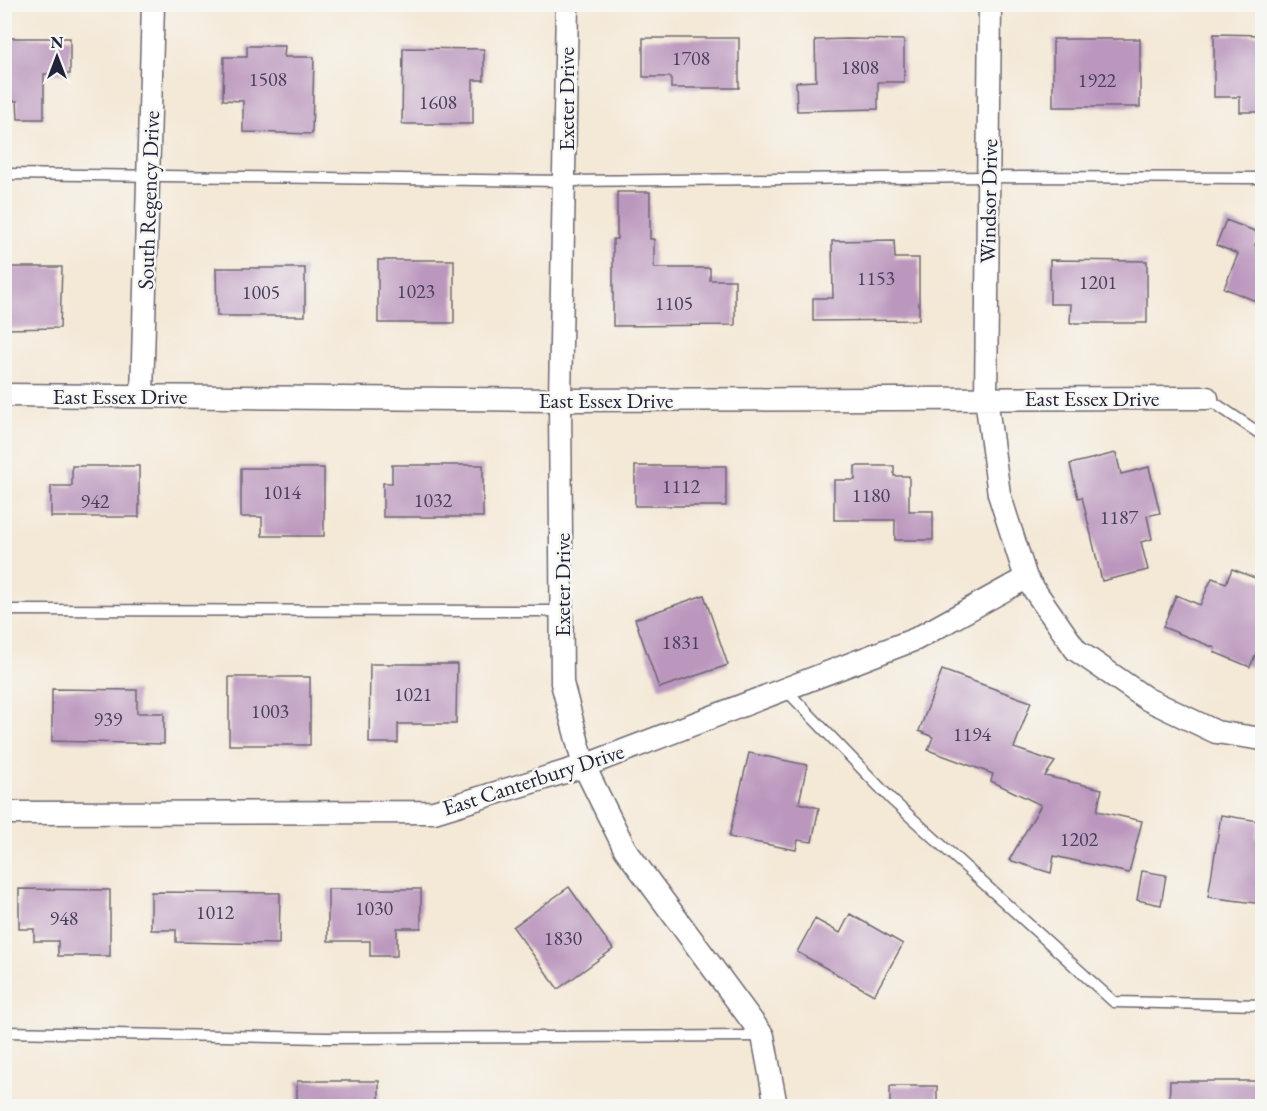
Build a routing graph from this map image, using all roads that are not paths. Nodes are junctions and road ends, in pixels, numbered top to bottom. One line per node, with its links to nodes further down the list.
1 (153, 4): 5 (street, South Regency Drive)
2 (567, 4): 8 (street, Exeter Drive)
3 (990, 4): 6 (street, Windsor Drive)
4 (4, 174): 5 (lane)
5 (148, 176): 8 (lane); 10 (street, South Regency Drive)
6 (988, 177): 7 (lane); 8 (lane); 11 (street, Windsor Drive)
7 (1263, 178)
8 (566, 181): 13 (street, Exeter Drive)
9 (4, 395): 10 (street, East Essex Drive)
10 (142, 395): 13 (street, East Essex Drive)
11 (986, 398): 12 (street, East Essex Drive); 13 (street, East Essex Drive); 15 (street, Windsor Drive)
12 (1207, 398): 14 (lane)
13 (560, 400): 17 (street, Exeter Drive)
14 (1263, 435)
15 (1026, 578): 18 (street, East Canterbury Drive); 19 (street, Windsor Drive)
16 (4, 610): 17 (lane)
17 (562, 611): 20 (street, Exeter Drive)
18 (785, 689): 20 (street, East Canterbury Drive); 22 (lane)
19 (1263, 739)
20 (584, 766): 21 (street, East Canterbury Drive); 24 (street, Exeter Drive)
21 (4, 813)
22 (1263, 1005)
23 (4, 1032): 24 (lane)
24 (763, 1036): 25 (street, Exeter Drive)
25 (776, 1107)

